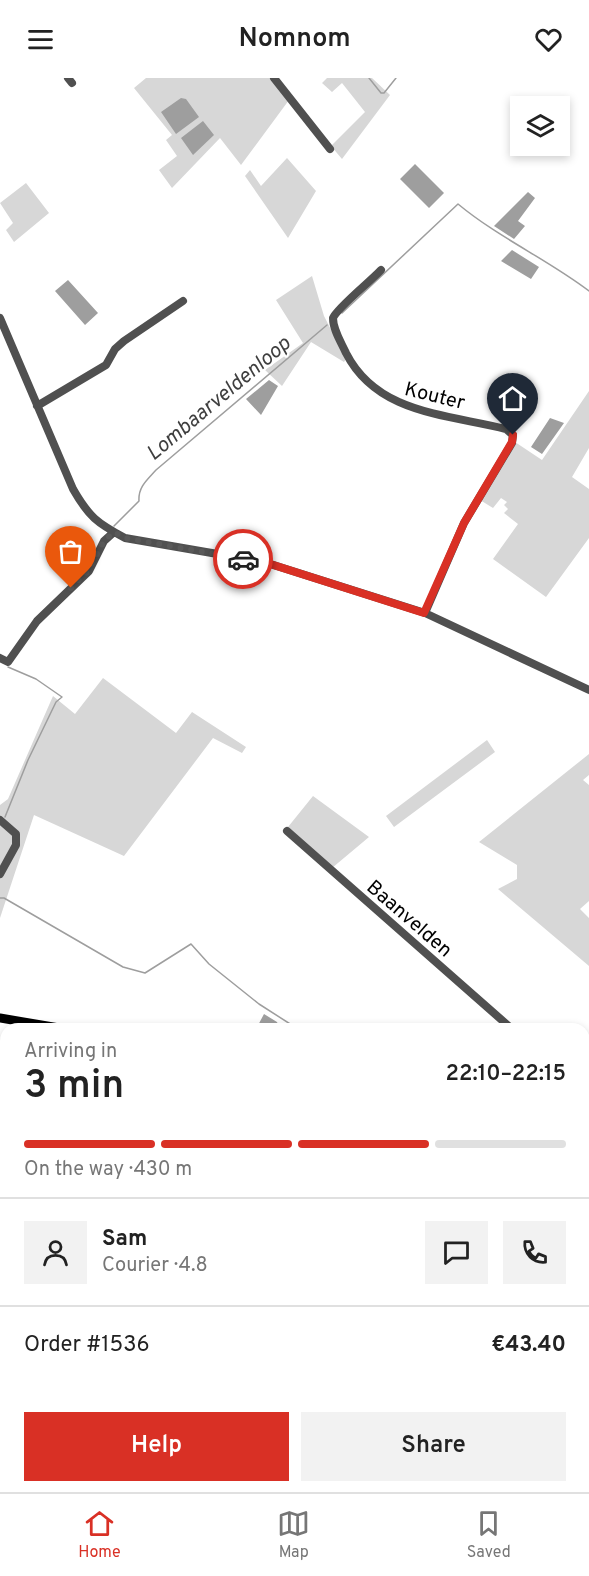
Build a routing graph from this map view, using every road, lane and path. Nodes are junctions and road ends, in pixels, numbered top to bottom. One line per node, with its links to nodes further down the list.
1 (274, 78): 2 (street)
2 (330, 149)
3 (381, 270): 8 (street, Kouter)
4 (183, 301): 6 (street)
5 (0, 318): 6 (street)
6 (37, 406): 7 (street)
7 (114, 532): 8 (street); 9 (street)
8 (424, 613): 10 (street)
9 (0, 658)
10 (589, 690)
11 (0, 820): 13 (street)
12 (287, 831): 16 (street, Baanvelden)
13 (0, 874)
14 (0, 1018): 15 (main road)
15 (30, 1023)
16 (505, 1023)

